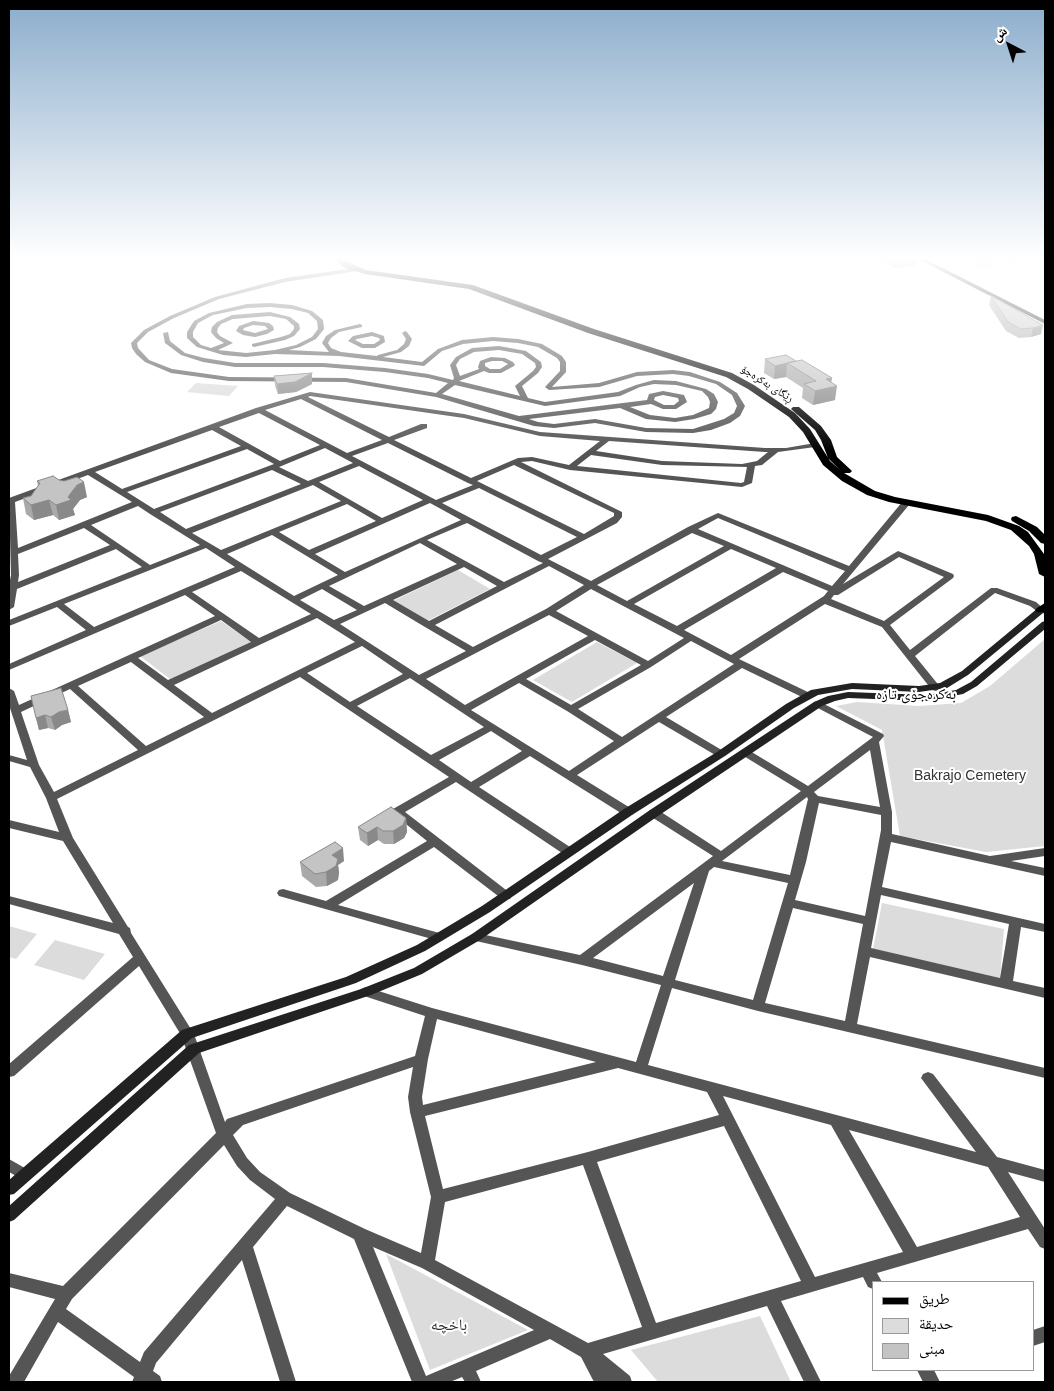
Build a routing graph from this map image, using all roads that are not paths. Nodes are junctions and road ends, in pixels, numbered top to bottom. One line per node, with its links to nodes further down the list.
1 (159, 324): 25 (street)
2 (195, 324): 14 (street)
3 (218, 324): 14 (street)
4 (296, 324): 12 (street)
5 (320, 324): 15 (street)
6 (571, 324): 40 (main road, ڕێگای بەکرەجۆ)
7 (588, 324): 51 (main road, ڕێگای بەکرەجۆ)
8 (360, 326): 17 (street)
9 (166, 333): 20 (street)
10 (405, 333): 19 (street)
11 (255, 335): 12 (street)
12 (254, 345): 16 (street)
13 (364, 346): 18 (street)
14 (210, 350): 16 (street)
15 (275, 352): 16 (street); 17 (street)
16 (254, 354): 21 (street)
17 (339, 354): 18 (street)
18 (357, 356): 19 (street); 23 (street)
19 (372, 357): 34 (street)
20 (203, 360): 21 (street); 25 (street)
21 (252, 364): 22 (street)
22 (283, 364): 23 (street); 26 (street)
23 (350, 366): 27 (street)
24 (484, 369): 27 (street)
25 (178, 373): 26 (street)
26 (278, 379): 28 (street)
27 (456, 380): 28 (street); 30 (street); 30 (street)
28 (437, 395): 34 (street)
29 (300, 396): 33 (street); 37 (street); 38 (street)
30 (525, 399): 32 (street)
31 (651, 402): 32 (street)
32 (622, 406): 34 (street)
33 (259, 410): 36 (street); 39 (street)
34 (515, 419)
35 (424, 426): 38 (street)
36 (213, 427): 41 (street); 50 (street)
37 (608, 438): 42 (street); 43 (street)
38 (387, 439): 44 (street); 54 (street)
39 (326, 445): 44 (street); 48 (street)
40 (815, 445): 42 (street); 52 (main road, ڕێگای بەکرەجۆ)
41 (248, 446): 48 (street); 55 (street)
42 (776, 450): 47 (street)
43 (590, 453): 47 (street); 49 (street)
44 (346, 456): 46 (street)
45 (518, 460): 49 (street); 54 (street); 68 (street)
46 (360, 463): 53 (street); 59 (street)
47 (752, 465): 49 (street)
48 (276, 466): 53 (street); 61 (street)
49 (570, 468)
50 (89, 472): 55 (street); 56 (street)
51 (856, 477): 52 (main road); 70 (main road, ڕێگای بەکرەجۆ)
52 (845, 479): 60 (main road, ڕێگای بەکرەجۆ)
53 (310, 483): 57 (street); 66 (street)
54 (475, 483): 59 (street); 68 (street)
55 (121, 492): 58 (street)
56 (10, 500): 74 (street)
57 (347, 501): 63 (street); 67 (street)
58 (138, 502): 61 (street); 64 (street)
59 (433, 502): 62 (street); 63 (street)
60 (906, 503): 82 (street); 83 (main road, ڕێگای بەکرەجۆ)
61 (153, 512): 66 (street)
62 (467, 520): 69 (street); 77 (street)
63 (382, 521): 75 (street)
64 (84, 524): 72 (street); 74 (street)
65 (691, 529): 73 (street); 82 (street); 86 (street)
66 (186, 532): 71 (street)
67 (272, 532): 75 (street); 76 (street)
68 (584, 537): 77 (street)
69 (420, 540): 78 (street); 85 (street)
70 (1045, 541)
71 (207, 545): 76 (street); 80 (street)
72 (116, 546): 80 (street); 89 (street)
73 (731, 546): 81 (street); 96 (street)
74 (15, 552): 84 (street)
75 (309, 553): 85 (street)
76 (220, 554): 79 (street)
77 (546, 561): 86 (street); 88 (street)
78 (464, 564): 88 (street); 94 (street)
79 (242, 567): 91 (street); 93 (street)
80 (149, 568): 95 (street)
81 (783, 568): 90 (street); 109 (street)
82 (851, 570): 90 (street)
83 (1045, 574)
84 (12, 575): 89 (street)
85 (345, 575): 87 (street)
86 (592, 584): 96 (street); 100 (street)
87 (322, 586): 93 (street); 99 (street)
88 (504, 586): 106 (street)
89 (14, 587): 97 (street)
90 (834, 590): 92 (street)
91 (185, 591): 102 (street); 110 (street)
92 (826, 599): 107 (street); 107 (street); 118 (street)
93 (294, 600): 101 (street)
94 (386, 600): 99 (street); 106 (street)
95 (58, 604): 103 (street); 110 (street)
96 (628, 604): 109 (street)
97 (9, 607)
98 (1042, 607): 105 (main road); 116 (street)
99 (364, 610): 104 (street)
100 (549, 611): 111 (street); 115 (street)
101 (318, 614): 104 (street); 113 (street)
102 (222, 616): 113 (street); 117 (street)
103 (9, 623)
104 (333, 624): 114 (street)
105 (1024, 624): 108 (main road); 126 (main road)
106 (428, 625): 115 (street)
107 (885, 625): 116 (street)
108 (1043, 627): 129 (main road)
109 (677, 630): 112 (street)
110 (93, 631): 120 (street)
111 (595, 636): 119 (street); 123 (street)
112 (691, 637): 118 (street); 119 (street)
113 (258, 642): 124 (street)
114 (362, 642): 121 (street); 122 (street)
115 (473, 651): 122 (street)
116 (909, 656): 126 (street)
117 (132, 658): 124 (street); 125 (street)
118 (737, 662): 128 (street); 135 (street)
119 (648, 665): 133 (street)
120 (9, 667)
121 (300, 673): 131 (street); 134 (street)
122 (415, 676): 131 (street); 132 (street)
123 (519, 679): 132 (street); 133 (street)
124 (168, 684): 134 (street)
125 (71, 685): 130 (street); 140 (street)
126 (936, 688): 128 (main road)
127 (9, 691): 130 (street)
128 (808, 696): 142 (main road)
129 (818, 704): 138 (street); 141 (main road)
130 (13, 706): 145 (street)
131 (350, 706): 144 (street)
132 (465, 709): 136 (street)
133 (571, 709): 137 (street)
134 (211, 717): 140 (street)
135 (658, 718): 137 (street); 142 (street)
136 (491, 727): 139 (street); 144 (street)
137 (621, 741): 146 (street)
138 (874, 742): 149 (street); 152 (street)
139 (530, 750): 146 (street); 148 (street)
140 (145, 751): 150 (street)
141 (746, 753): 149 (street); 153 (main road)
142 (721, 754): 151 (main road)
143 (9, 758): 145 (street)
144 (430, 760): 147 (street)
145 (34, 765): 150 (street)
146 (570, 775): 151 (street)
147 (457, 778): 148 (street); 157 (street)
148 (471, 787): 158 (street)
149 (811, 795): 152 (street); 161 (street); 163 (street)
150 (51, 798): 156 (street)
151 (628, 812): 158 (main road)
152 (886, 812): 155 (street)
153 (654, 813): 161 (street); 168 (main road)
154 (9, 824): 156 (street)
155 (886, 837): 160 (street); 164 (street)
156 (67, 838): 176 (street)
157 (435, 840): 166 (street); 170 (street)
158 (569, 852): 166 (main road)
159 (1045, 852): 160 (street)
160 (986, 860): 162 (street)
161 (712, 862): 163 (street); 181 (street); 183 (street)
162 (1045, 872)
163 (795, 880): 169 (street)
164 (876, 890): 173 (street); 174 (street)
165 (283, 893): 170 (street)
166 (510, 894): 168 (main road); 171 (main road)
167 (9, 900): 176 (street)
168 (527, 901): 172 (main road)
169 (788, 903): 174 (street); 186 (street)
170 (327, 906): 177 (street)
171 (486, 910): 172 (main road); 177 (main road)
172 (499, 921): 178 (main road)
173 (1016, 921): 175 (street); 182 (street)
174 (870, 922): 179 (street)
175 (1045, 928)
176 (126, 931): 180 (street)
177 (439, 937): 189 (main road)
178 (476, 937): 181 (street); 184 (main road)
179 (864, 951): 182 (street); 188 (street)
180 (141, 957): 189 (street); 194 (street)
181 (582, 960): 183 (street)
182 (1006, 983): 185 (street)
183 (668, 984): 186 (street); 193 (street)
184 (366, 992): 187 (street); 190 (main road)
185 (1045, 993)
186 (758, 1006): 188 (street)
187 (432, 1013): 191 (street); 192 (street)
188 (850, 1028): 195 (street)
189 (187, 1034): 190 (street); 205 (main road)
190 (194, 1049): 201 (street); 210 (main road)
191 (421, 1060): 198 (street); 201 (street)
192 (620, 1062): 193 (street); 198 (street)
193 (641, 1067): 197 (street)
194 (9, 1072)
195 (1045, 1073)
196 (928, 1078): 203 (street)
197 (711, 1086): 199 (street); 200 (street)
198 (417, 1112): 208 (street)
199 (727, 1119): 202 (street); 219 (street)
200 (835, 1119): 203 (street); 215 (street)
201 (222, 1131): 209 (street); 220 (street)
202 (588, 1158): 208 (street); 224 (street)
203 (992, 1161): 206 (street); 211 (street)
204 (9, 1164): 205 (street)
205 (25, 1174): 207 (main road)
206 (1045, 1176)
207 (9, 1189)
208 (438, 1197): 216 (street)
209 (285, 1198): 212 (street); 214 (street)
210 (9, 1215)
211 (1031, 1220): 213 (street); 215 (street)
212 (360, 1234): 216 (street); 230 (street)
213 (1045, 1242)
214 (245, 1245): 227 (street); 229 (street)
215 (913, 1256): 217 (street)
216 (427, 1263): 223 (street)
217 (871, 1276): 219 (street)
218 (9, 1280): 220 (street)
219 (811, 1286): 221 (street)
220 (66, 1294): 222 (street)
221 (771, 1297): 224 (street); 235 (street)
222 (57, 1312): 227 (street); 228 (street)
223 (551, 1331): 225 (street); 226 (street)
224 (651, 1331): 225 (street)
225 (586, 1350): 233 (street); 234 (street)
226 (466, 1366): 231 (street); 232 (street)
227 (148, 1380)
228 (16, 1382)
229 (288, 1382)
230 (420, 1382)
231 (431, 1382)
232 (473, 1382)
233 (603, 1382)
234 (624, 1382)
235 (813, 1382)

